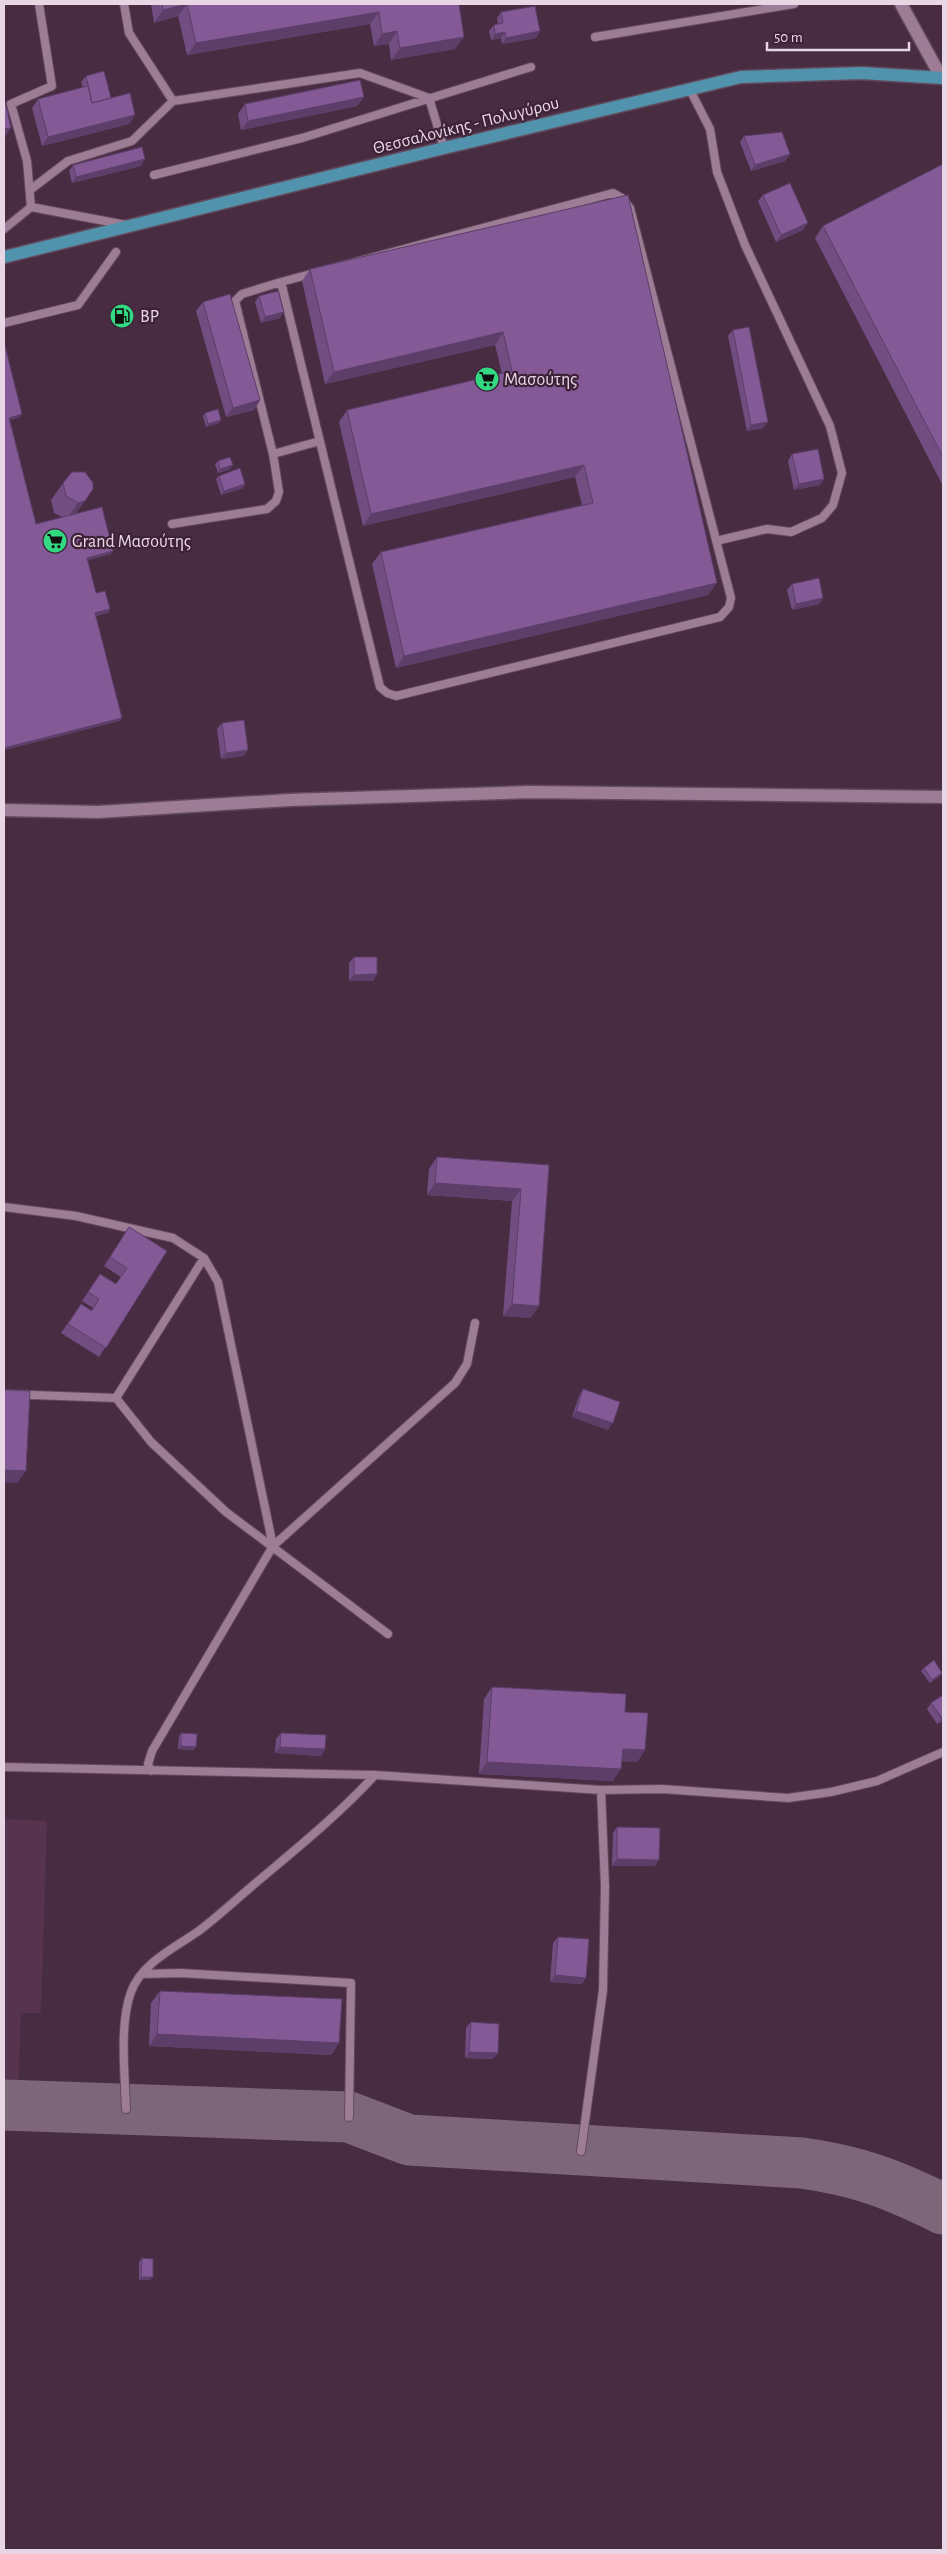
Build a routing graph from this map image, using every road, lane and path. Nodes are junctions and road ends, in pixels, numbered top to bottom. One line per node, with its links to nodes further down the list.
1 (39, 4): 13 (lane)
2 (124, 4): 10 (lane)
3 (794, 4): 5 (lane)
4 (901, 4): 7 (street)
5 (595, 37)
6 (531, 67): 9 (lane)
7 (942, 77): 8 (main road, Θεσσαλονίκης - Πολυγύρου)
8 (689, 88): 11 (main road, Θεσσαλονίκης - Πολυγύρου); 24 (lane)
9 (429, 98): 10 (lane); 11 (lane); 12 (lane)
10 (173, 101): 13 (lane)
11 (444, 148): 15 (main road, Θεσσαλονίκης - Πολυγύρου)
12 (154, 175)
13 (30, 190): 14 (lane)
14 (31, 206): 15 (lane); 16 (lane)
15 (133, 226): 18 (main road, Θεσσαλονίκης - Πολυγύρου)
16 (4, 229)
17 (116, 252): 20 (lane)
18 (4, 257)
19 (281, 282): 21 (lane); 22 (lane); 24 (lane)
20 (4, 323)
21 (320, 441): 22 (lane); 24 (lane)
22 (273, 454): 23 (lane)
23 (172, 524)
24 (716, 541)
25 (943, 798): 26 (street)
26 (4, 810)
27 (4, 1207): 28 (lane)
28 (204, 1258): 31 (lane); 32 (lane)
29 (475, 1323): 32 (lane)
30 (4, 1394): 31 (lane)
31 (116, 1398): 32 (lane)
32 (273, 1546): 33 (lane); 36 (lane)
33 (388, 1634)
34 (943, 1752): 38 (lane)
35 (4, 1767): 36 (lane)
36 (150, 1771): 37 (lane)
37 (376, 1775): 38 (lane); 39 (lane)
38 (601, 1790): 42 (lane)
39 (142, 1974): 40 (lane); 41 (lane)
40 (126, 2109)
41 (349, 2117)
42 (581, 2151)

